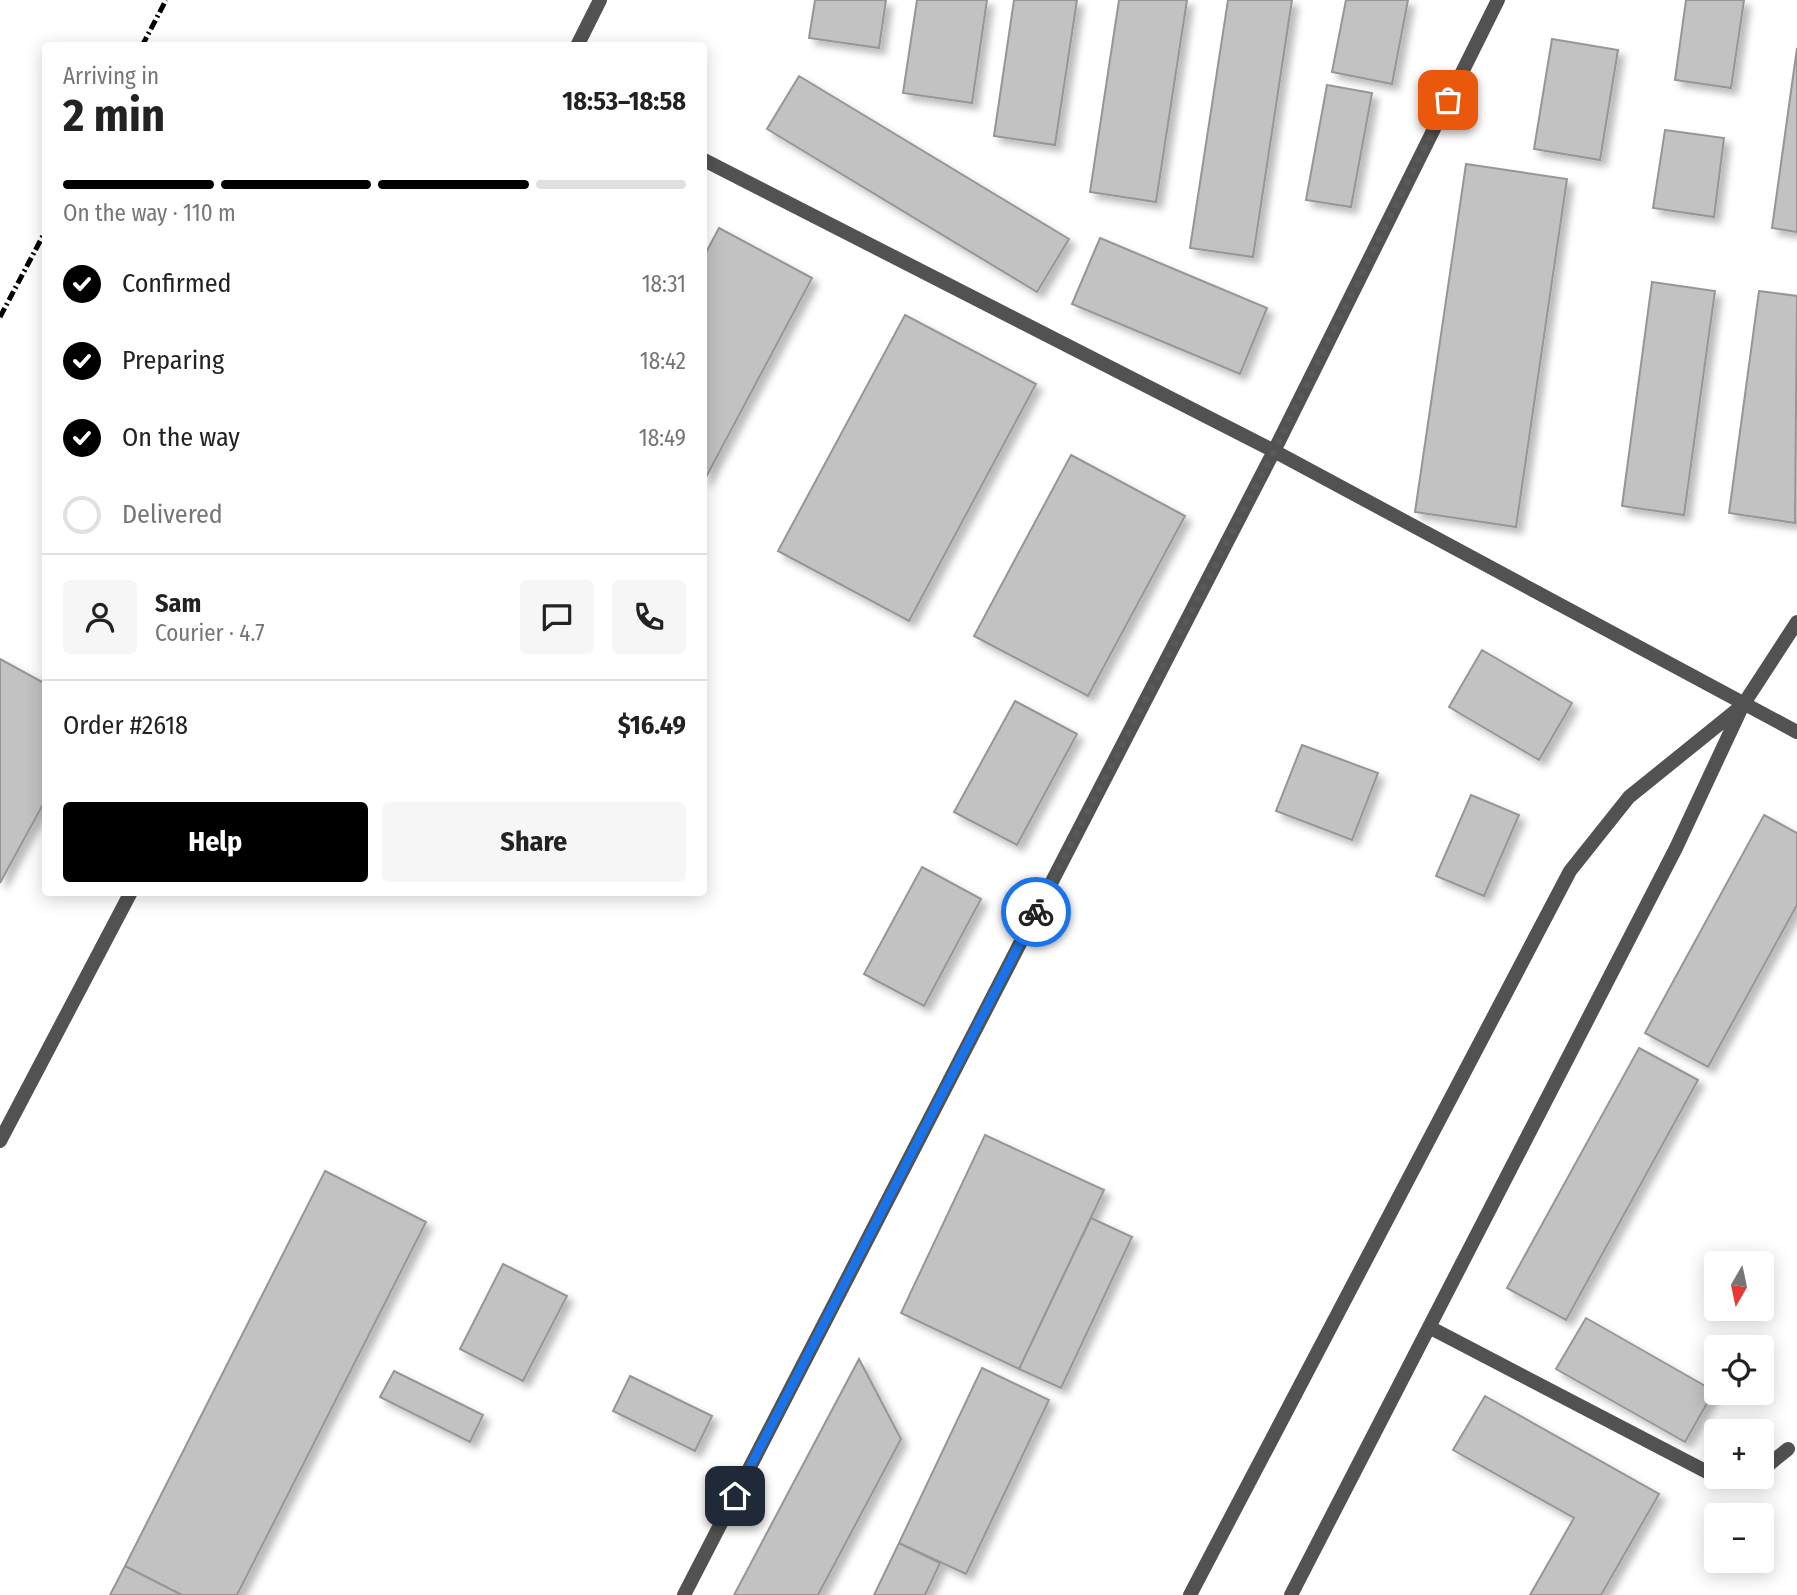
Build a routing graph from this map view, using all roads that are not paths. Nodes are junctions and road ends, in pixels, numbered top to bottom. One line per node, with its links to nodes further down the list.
1 (600, 0): 3 (lane)
2 (1498, 0): 5 (lane)
3 (579, 42)
4 (707, 162): 5 (lane)
5 (1274, 451): 7 (lane); 15 (lane)
6 (1797, 622): 7 (lane)
7 (1743, 705): 8 (lane); 11 (lane); 16 (lane)
8 (1797, 732)
9 (129, 896): 10 (lane)
10 (0, 1141)
11 (1429, 1327): 14 (lane); 17 (lane)
12 (1788, 1449): 13 (lane)
13 (1774, 1460)
14 (1704, 1470)
15 (684, 1595)
16 (1190, 1595)
17 (1291, 1595)

